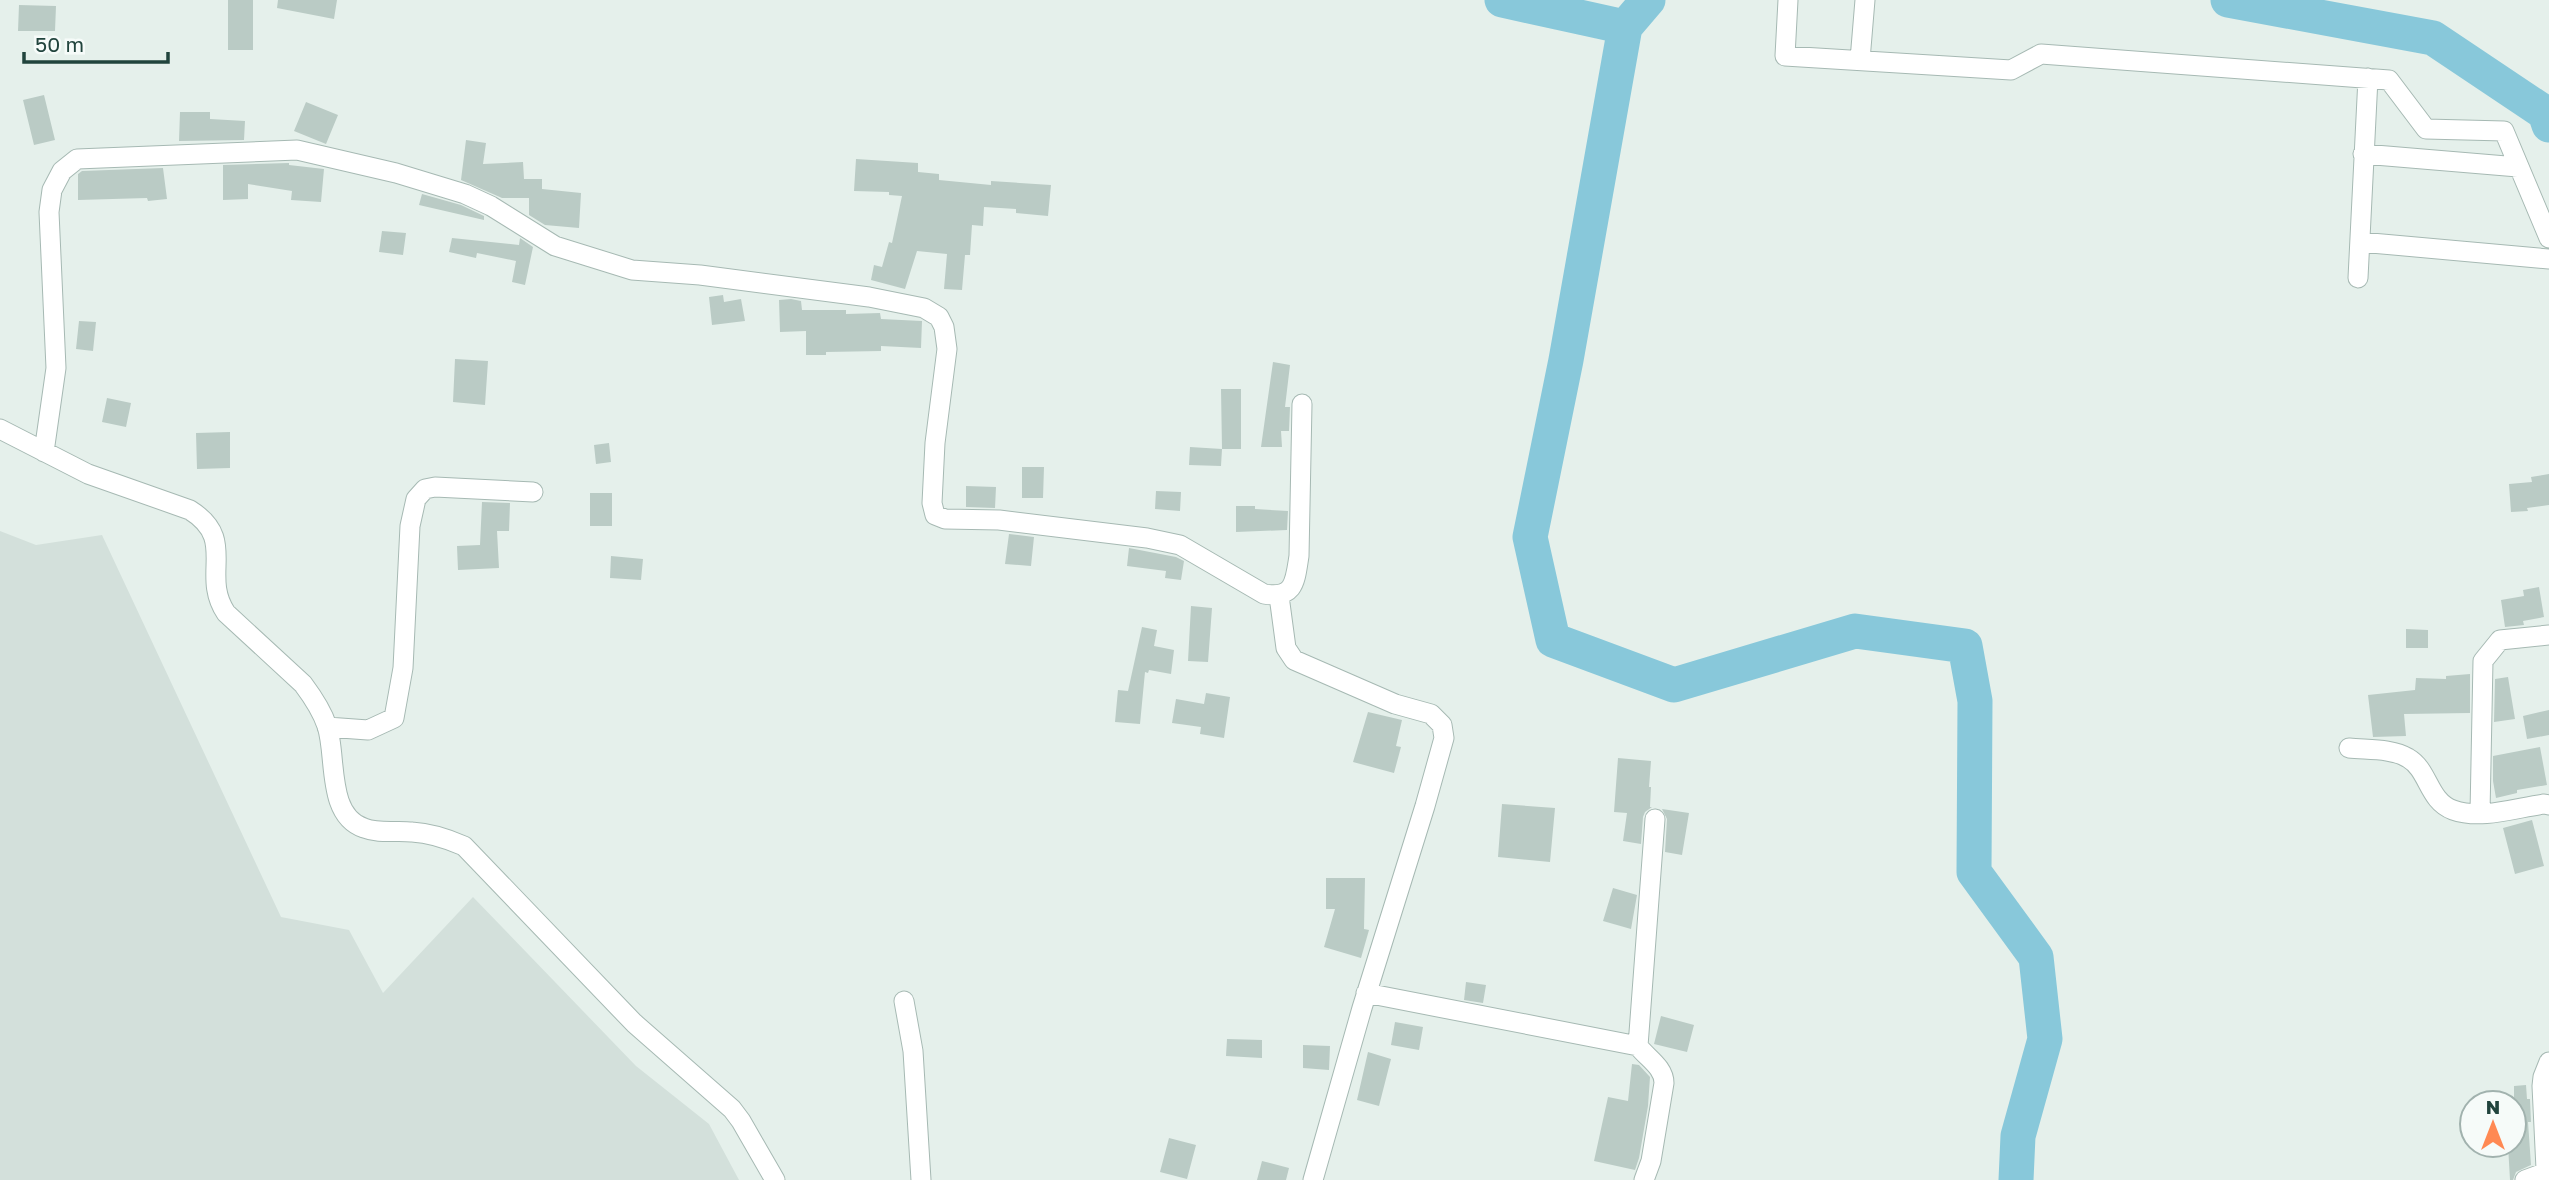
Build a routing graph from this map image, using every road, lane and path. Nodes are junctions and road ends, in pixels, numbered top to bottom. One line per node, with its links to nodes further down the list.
1 (1788, 0): 3 (street)
2 (1866, 0): 3 (street)
3 (1860, 60): 4 (street)
4 (2368, 78): 5 (street); 6 (street)
5 (2363, 155): 6 (street); 8 (street)
6 (2518, 167): 7 (street)
7 (2549, 238)
8 (2360, 242): 9 (street); 10 (street)
9 (2549, 259)
10 (2358, 278)
11 (1302, 404): 15 (street)
12 (0, 429): 13 (street)
13 (44, 452): 15 (street); 17 (street)
14 (533, 492): 17 (street)
15 (1279, 596): 22 (street)
16 (2549, 635): 20 (street)
17 (327, 727): 26 (street)
18 (2349, 748): 20 (street)
19 (2549, 805): 20 (street)
20 (2480, 813)
21 (1655, 819): 24 (street)
22 (1366, 993): 24 (street); 28 (street)
23 (904, 1001): 27 (street)
24 (1638, 1046): 29 (street)
25 (2549, 1062): 30 (street)
26 (775, 1180)
27 (921, 1180)
28 (1312, 1180)
29 (1644, 1180)
30 (2525, 1180)

